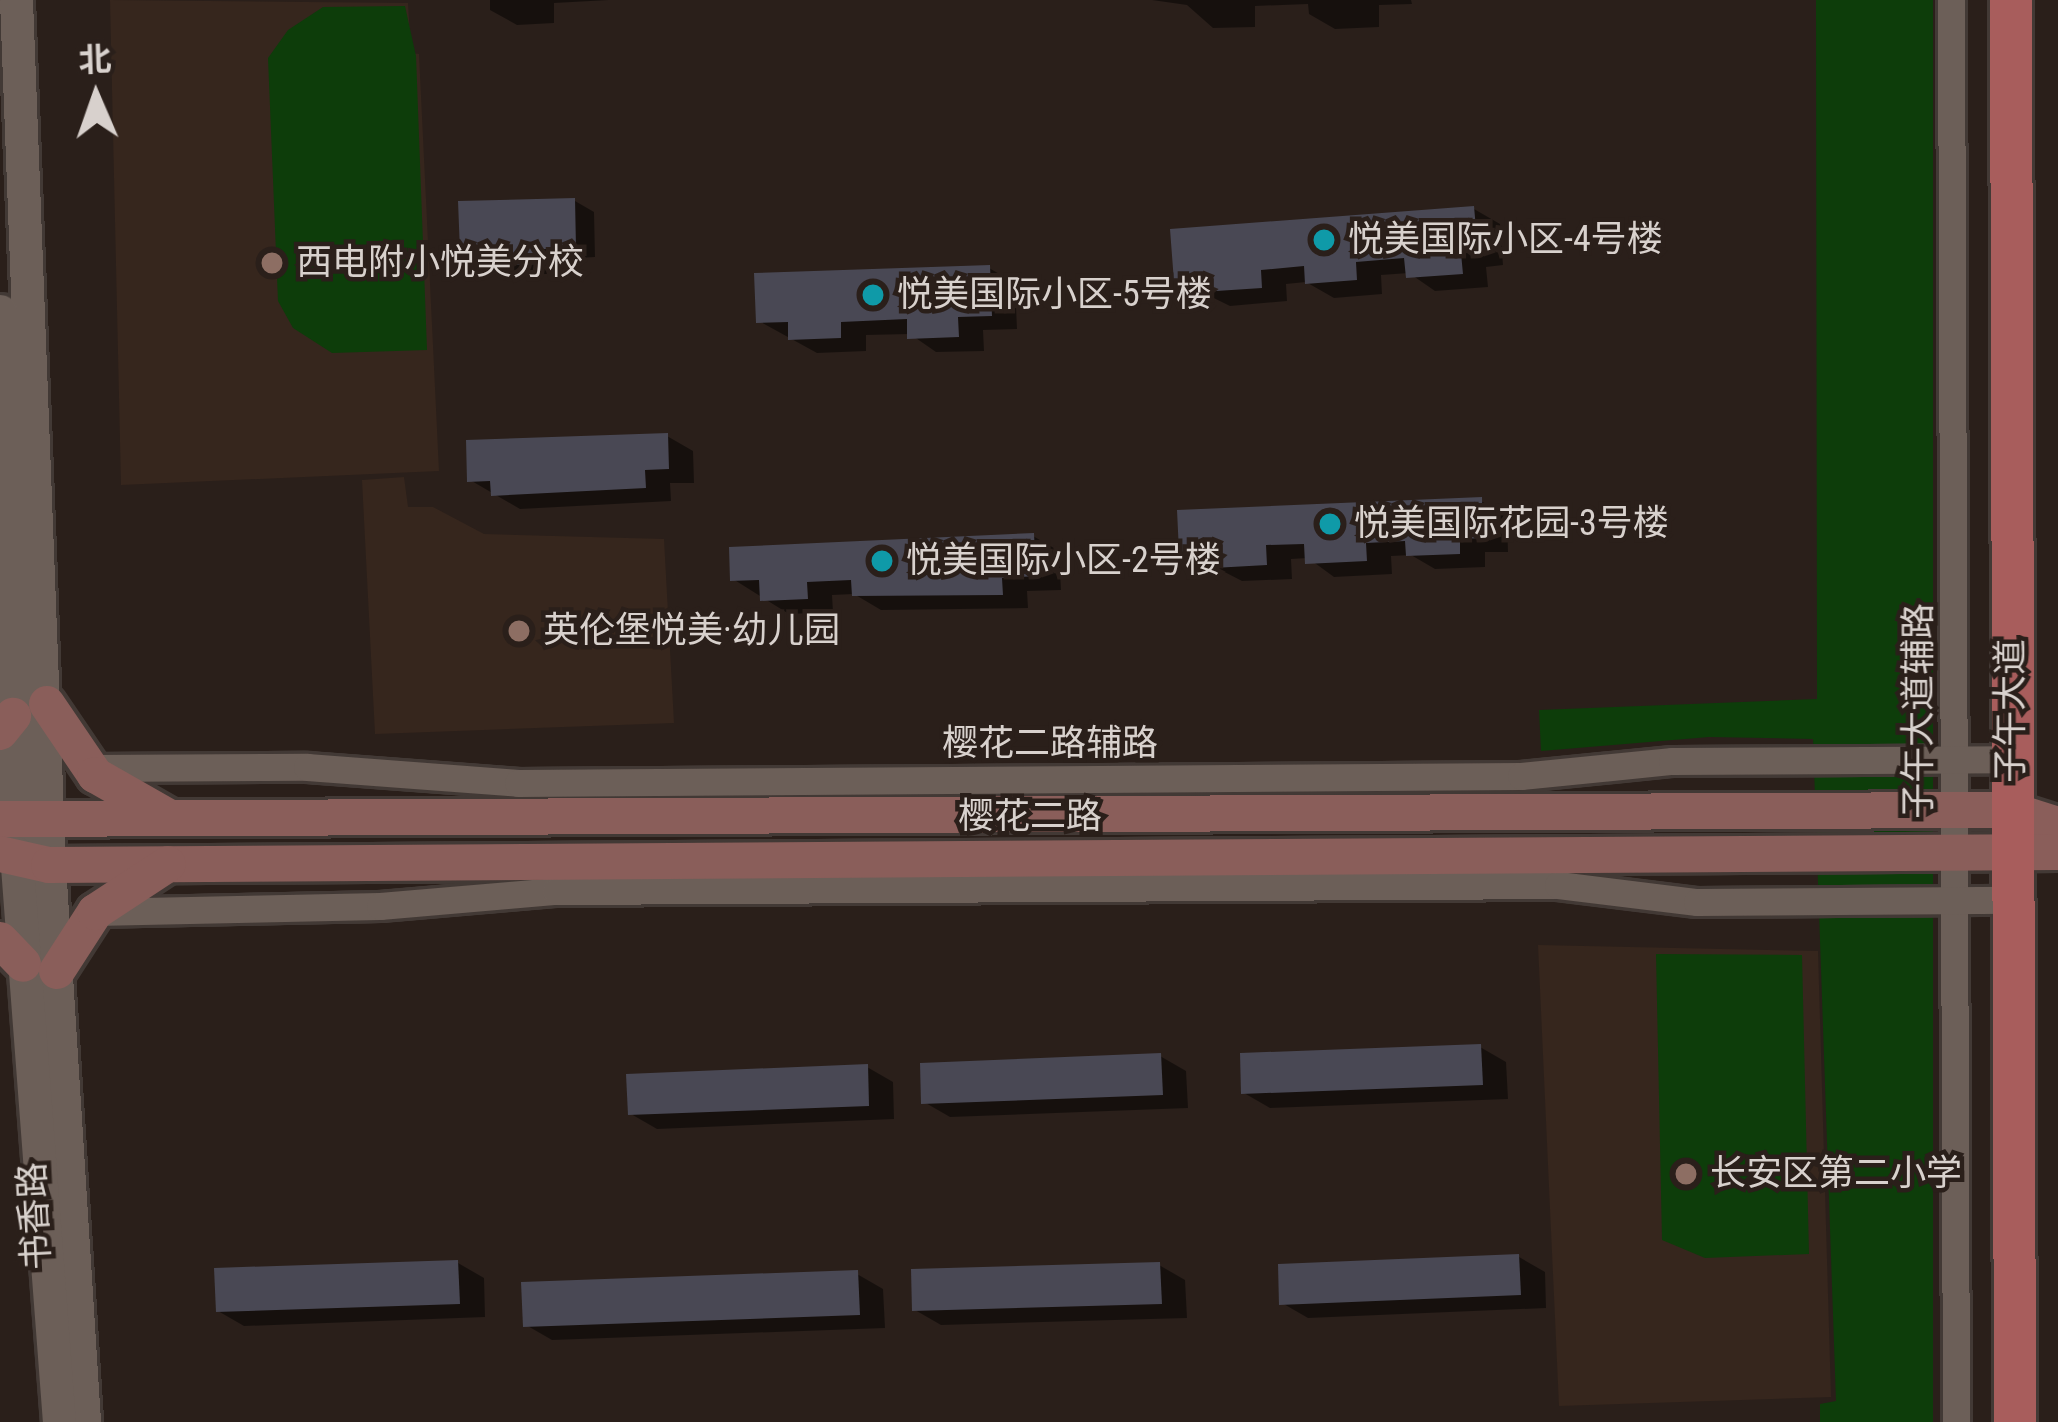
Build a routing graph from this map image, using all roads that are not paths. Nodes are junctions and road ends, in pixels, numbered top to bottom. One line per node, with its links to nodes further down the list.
1 (16, 0): 5 (street, 书香路)
2 (1951, 0): 7 (street, 子午大道辅路)
3 (2011, 0): 6 (main road, 子午大道)
4 (0, 311): 5 (street, 书香路)
5 (20, 717): 8 (main road); 13 (street, 书香路)
6 (2011, 759): 7 (street, 樱花二路辅路); 12 (main road, 子午大道)
7 (1956, 760): 8 (street, 樱花二路辅路); 9 (street, 子午大道辅路)
8 (90, 768): 10 (main road)
9 (1955, 811): 10 (main road, 樱花二路); 12 (main road, 樱花二路); 14 (street, 子午大道辅路)
10 (179, 823): 13 (main road, 樱花二路)
11 (2058, 825): 12 (main road, 樱花二路)
12 (2013, 829): 14 (main road, 樱花二路); 15 (main road, 樱花二路); 17 (main road, 子午大道)
13 (22, 839): 16 (main road, 樱花二路); 20 (street, 书香路)
14 (1955, 848): 16 (main road, 樱花二路); 18 (street, 子午大道辅路)
15 (2058, 852)
16 (168, 864): 19 (main road)
17 (2015, 900): 18 (street); 24 (main road, 子午大道)
18 (1955, 901): 19 (street); 23 (street, 子午大道辅路)
19 (95, 912): 20 (main road)
20 (27, 958): 21 (street, 书香路); 22 (street, 书香路)
21 (59, 1422)
22 (84, 1422)
23 (1956, 1422)
24 (2014, 1422)

